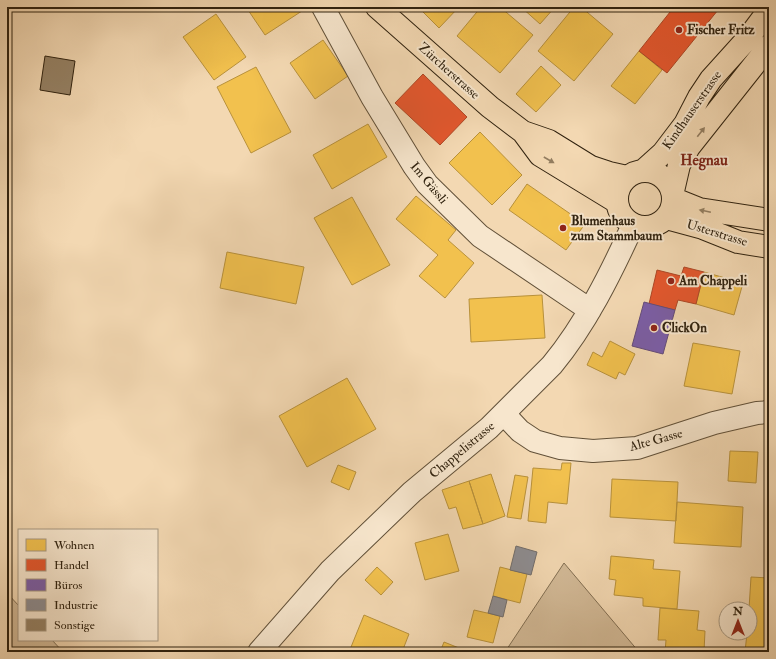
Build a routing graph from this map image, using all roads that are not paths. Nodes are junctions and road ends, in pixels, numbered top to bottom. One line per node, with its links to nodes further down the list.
1 (323, 7): 13 (street, Im Gässli)
2 (377, 7): 6 (main road, Zürcherstrasse)
3 (769, 10): 7 (main road, Kindhauserstrasse)
4 (769, 46): 5 (main road, Kindhauserstrasse)
5 (760, 67): 9 (main road, Kindhauserstrasse, one-way to 5)
6 (523, 132): 7 (main road, Zürcherstrasse); 8 (main road, Zürcherstrasse, one-way to 8)
7 (635, 174): 8 (main road); 9 (main road)
8 (617, 202): 11 (main road)
9 (671, 203): 10 (main road, Usterstrasse, one-way to 9); 11 (main road); 12 (main road, Usterstrasse)
10 (769, 220)
11 (633, 225): 13 (street, Chappelistrasse)
12 (769, 247)
13 (590, 310): 15 (street, Chappelistrasse)
14 (769, 412): 15 (street, Alte Gasse)
15 (504, 414): 16 (street, Chappelistrasse)
16 (259, 652)

